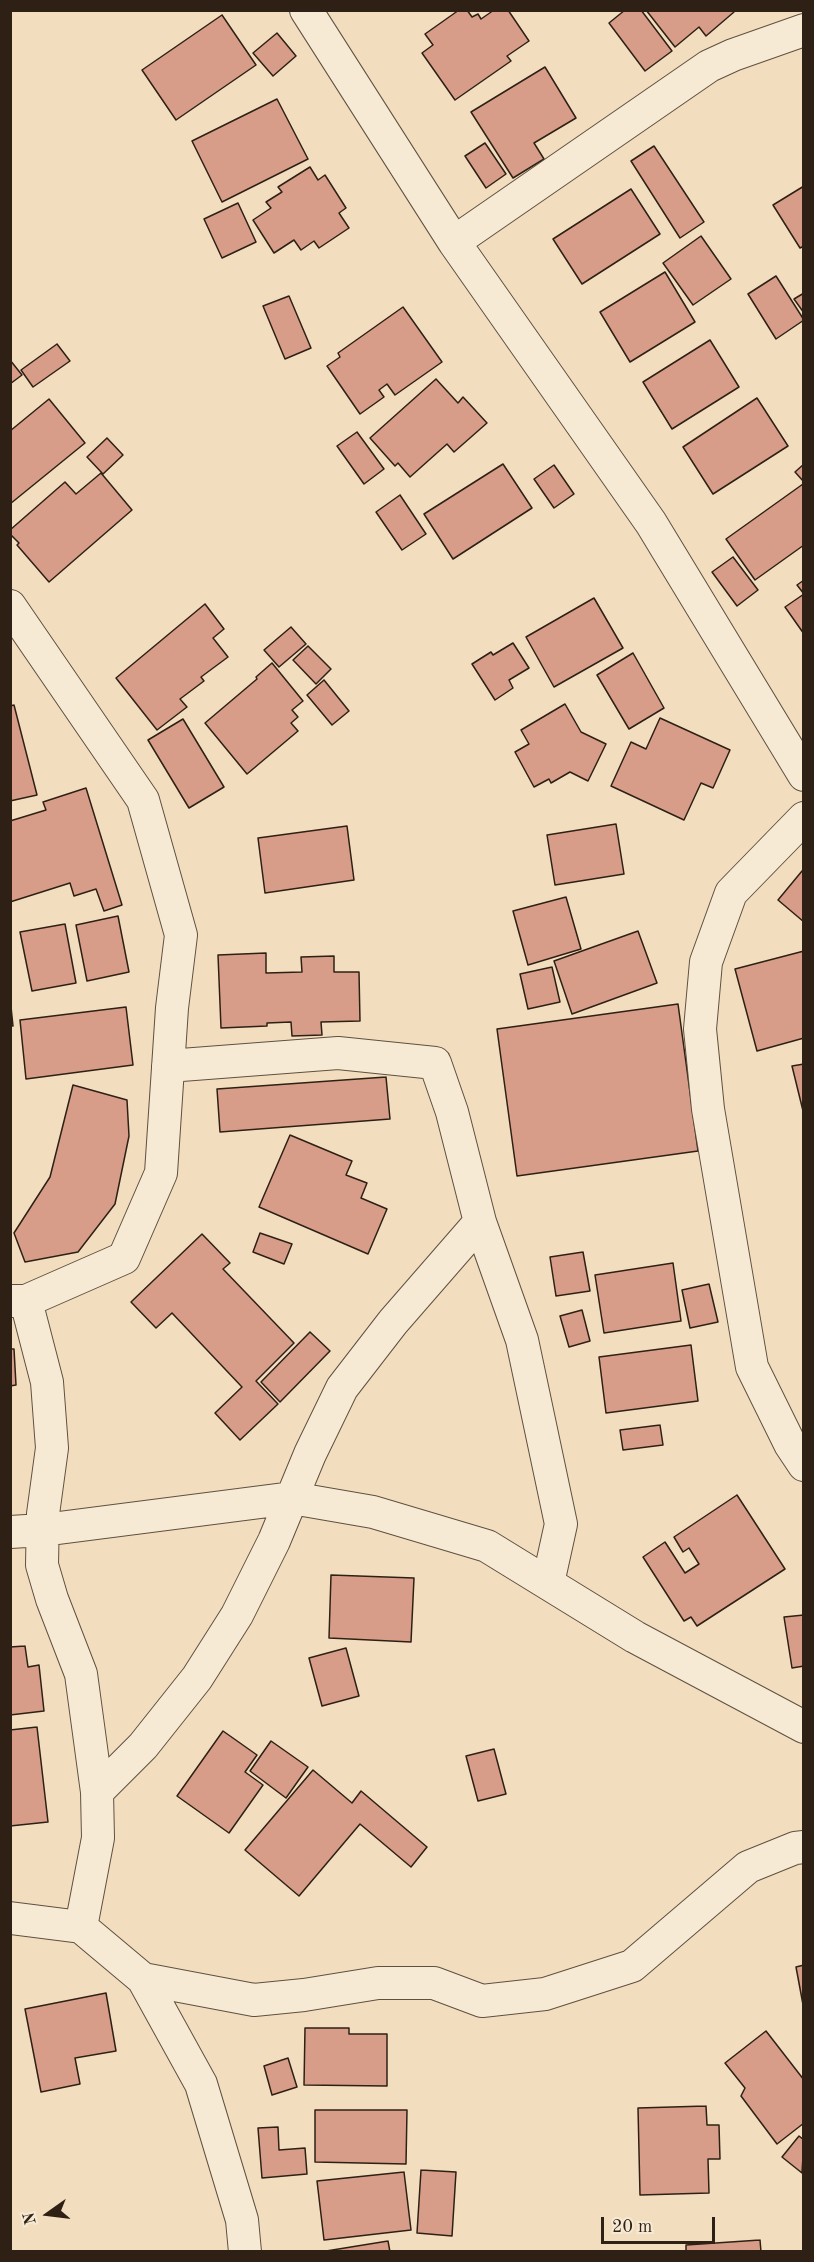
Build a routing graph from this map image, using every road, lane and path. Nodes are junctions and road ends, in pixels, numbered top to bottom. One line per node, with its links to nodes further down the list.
1 (306, 10): 3 (street)
2 (804, 30): 3 (street)
3 (454, 242): 5 (street)
4 (10, 606): 7 (street)
5 (804, 774)
6 (804, 818): 10 (street)
7 (168, 1066): 8 (street); 9 (street)
8 (480, 1222): 11 (street); 14 (street)
9 (18, 1301): 12 (street)
10 (804, 1465)
11 (292, 1498): 12 (street); 14 (street); 16 (street)
12 (43, 1530): 13 (street); 16 (street)
13 (10, 1532)
14 (548, 1583): 15 (street)
15 (804, 1727)
16 (97, 1792): 19 (street)
17 (804, 1847): 20 (street)
18 (10, 1918): 19 (street)
19 (81, 1927): 20 (street)
20 (143, 1978): 21 (street)
21 (245, 2252)

